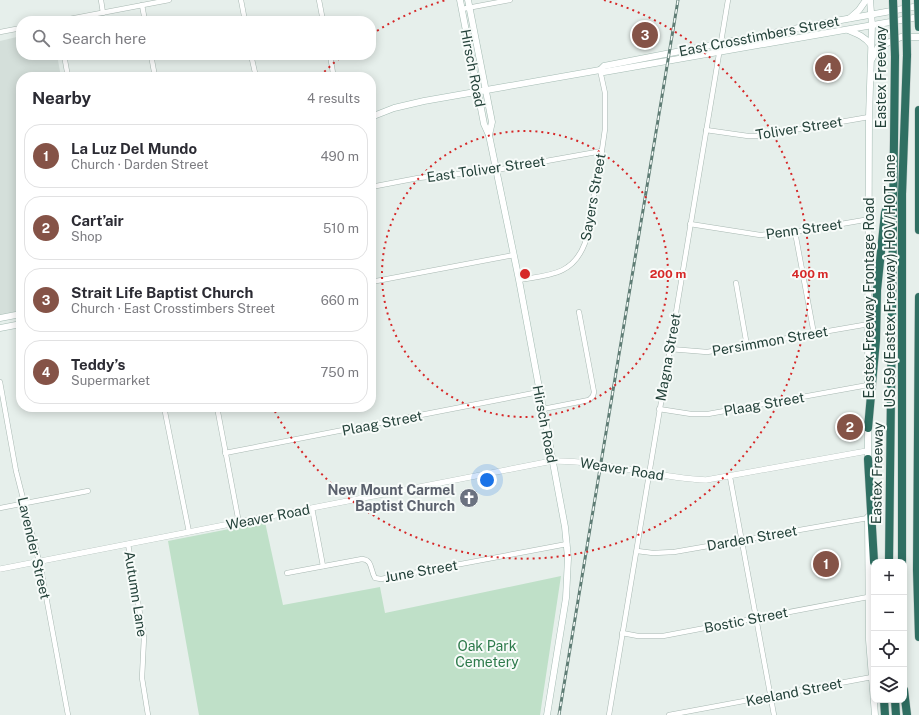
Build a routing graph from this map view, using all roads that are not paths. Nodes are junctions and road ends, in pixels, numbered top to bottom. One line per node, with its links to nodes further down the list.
1 (101, 0): 18 (street)
2 (169, 0): 14 (street)
3 (240, 0): 22 (street)
4 (320, 0): 23 (street)
5 (460, 0): 17 (main road, Hirsch Road)
6 (468, 0): 16 (main road, Hirsch Road)
7 (510, 0): 16 (street)
8 (728, 0): 32 (street, Magna Street)
9 (866, 0): 25 (main road)
10 (870, 0): 19 (main road, Eastex Freeway Frontage Road)
11 (893, 0): 55 (highway, Eastex Freeway, bridge)
12 (906, 0): 100 (highway, US 59 (Eastex Freeway) HOV/HOT lane, bridge)
13 (918, 0): 27 (highway, bridge)
14 (142, 5): 18 (street); 21 (street)
15 (919, 6): 19 (main road, East Crosstimbers Street)
16 (470, 8): 17 (street); 45 (main road, Hirsch Road)
17 (462, 9): 46 (main road, Hirsch Road)
18 (103, 13): 20 (street)
19 (871, 15): 25 (main road, East Crosstimbers Street); 26 (main road, Eastex Freeway Frontage Road)
20 (86, 16)
21 (144, 16)
22 (244, 16)
23 (322, 16)
24 (919, 17): 26 (main road, East Crosstimbers Street)
25 (850, 19): 32 (main road, East Crosstimbers Street)
26 (872, 25): 29 (main road, East Crosstimbers Street); 33 (main road, Eastex Freeway Frontage Road)
27 (919, 27)
28 (16, 29): 30 (street)
29 (847, 29): 33 (main road); 34 (main road, East Crosstimbers Street)
30 (0, 32)
31 (919, 37): 39 (main road)
32 (720, 43): 34 (street, Magna Street); 40 (main road, East Crosstimbers Street)
33 (871, 45): 39 (main road, Eastex Freeway Frontage Road)
34 (719, 51): 40 (main road, East Crosstimbers Street); 50 (street, Magna Street)
35 (65, 60): 41 (street)
36 (152, 60): 42 (street)
37 (252, 60): 43 (street)
38 (331, 60): 44 (street)
39 (870, 65): 49 (main road, Eastex Freeway Frontage Road)
40 (600, 70): 45 (main road, East Crosstimbers Street); 52 (street, Sayers Street)
41 (67, 72)
42 (154, 72)
43 (255, 72)
44 (333, 72)
45 (486, 90): 46 (main road, East Crosstimbers Street); 51 (main road, Hirsch Road)
46 (478, 91): 48 (main road, East Crosstimbers Street); 51 (main road, Hirsch Road)
47 (919, 110): 58 (highway)
48 (376, 115)
49 (869, 117): 50 (street, Toliver Street); 56 (main road, Eastex Freeway Frontage Road)
50 (706, 130): 57 (street, Magna Street)
51 (489, 135): 53 (main road, Hirsch Road)
52 (602, 151): 53 (street, East Toliver Street); 61 (street, Sayers Street)
53 (496, 170): 54 (street, East Toliver Street); 60 (main road, Hirsch Road)
54 (376, 186)
55 (894, 187): 81 (highway); 99 (highway, Eastex Freeway)
56 (870, 219): 59 (street, Penn Street); 68 (main road, Eastex Freeway Frontage Road)
57 (690, 224): 59 (street, Penn Street); 73 (street, Magna Street)
58 (919, 230)
59 (795, 232): 71 (street)
60 (514, 255): 61 (main road, Hirsch Road); 62 (street)
61 (519, 280): 76 (main road, Hirsch Road)
62 (376, 281)
63 (736, 283): 72 (street)
64 (919, 297): 103 (highway)
65 (579, 312): 77 (street)
66 (16, 315): 67 (main road)
67 (0, 318)
68 (869, 324): 71 (street, Persimmon Street); 75 (main road, Eastex Freeway Frontage Road)
69 (16, 325): 70 (main road)
70 (0, 328)
71 (814, 334): 72 (street, Persimmon Street)
72 (747, 346): 73 (street, Persimmon Street)
73 (670, 349): 78 (street, Magna Street)
74 (0, 382): 88 (street, Lavender Street)
75 (868, 385): 78 (street, Plaag Street); 81 (main road, Eastex Freeway Frontage Road)
76 (539, 392): 77 (main road, Hirsch Road); 82 (street, Plaag Street)
77 (543, 409): 84 (main road, Hirsch Road)
78 (659, 409): 85 (street, Magna Street)
79 (165, 412): 93 (street)
80 (218, 412): 82 (street)
81 (868, 428): 83 (main road, Eastex Freeway Frontage Road)
82 (225, 454): 92 (street)
83 (868, 455): 86 (street, Weaver Road); 91 (main road, Eastex Freeway Frontage Road); 98 (highway)
84 (552, 461): 85 (street, Weaver Road); 90 (street, Weaver Road); 96 (main road, Hirsch Road)
85 (649, 473): 86 (street, Weaver Road); 97 (street, Magna Street)
86 (730, 477): 94 (street)
87 (88, 492): 88 (street)
88 (24, 504): 89 (street); 101 (street, Lavender Street)
89 (0, 508)
90 (312, 508): 92 (street, Weaver Road); 102 (street)
91 (868, 518): 94 (street, Darden Street); 106 (main road, Eastex Freeway Frontage Road)
92 (239, 522): 93 (street, Weaver Road)
93 (189, 532): 95 (street, Weaver Road)
94 (741, 540): 97 (street, Darden Street); 107 (street)
95 (128, 544): 101 (street, Weaver Road); 119 (street, Autumn Lane)
96 (567, 544): 102 (street, June Street); 120 (main road, Hirsch Road)
97 (637, 550): 108 (street, Magna Street)
98 (874, 559)
99 (889, 559)
100 (902, 559)
101 (40, 562): 104 (street, Weaver Road); 118 (street, Lavender Street)
102 (323, 566): 105 (street, June Street)
103 (918, 567): 109 (highway)
104 (0, 569)
105 (288, 573)
106 (868, 597): 107 (street, Bostic Street); 110 (main road, Eastex Freeway Frontage Road)
107 (756, 618): 108 (street, Bostic Street); 112 (street)
108 (622, 633): 121 (street, Magna Street)
109 (919, 637)
110 (871, 667)
111 (871, 677): 112 (street, Keeland Street)
112 (770, 696): 117 (street, Keeland Street); 123 (street)
113 (874, 703): 124 (main road, Eastex Freeway Frontage Road)
114 (884, 703): 125 (highway)
115 (895, 703): 126 (highway)
116 (906, 703): 127 (highway)
117 (683, 714): 122 (street, Keeland Street)
118 (68, 715)
119 (148, 715)
120 (547, 715)
121 (609, 715)
122 (669, 715)
123 (774, 715)
124 (875, 715)
125 (885, 715)
126 (896, 715)
127 (907, 715)

